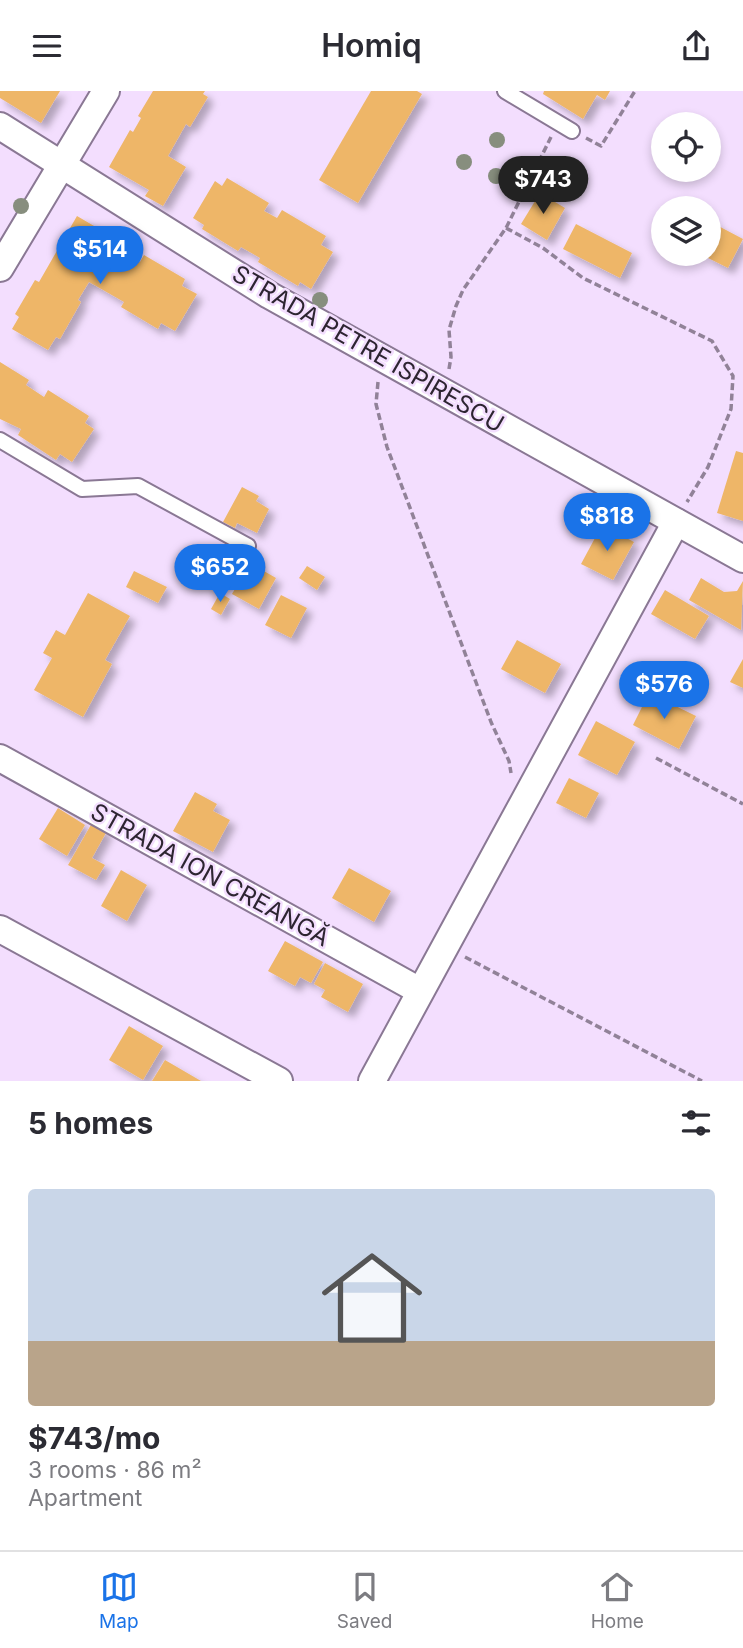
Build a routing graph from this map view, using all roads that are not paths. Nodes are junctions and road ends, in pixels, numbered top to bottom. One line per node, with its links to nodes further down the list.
1 (106, 91): 5 (street)
2 (505, 91): 4 (lane)
3 (0, 126): 5 (street, STRADA PETRE ISPIRESCU)
4 (572, 131)
5 (62, 165): 6 (street); 8 (street, STRADA PETRE ISPIRESCU)
6 (0, 268)
7 (0, 440): 9 (lane)
8 (676, 522): 10 (street, STRADA PETRE ISPIRESCU); 13 (street)
9 (248, 546)
10 (743, 559)
11 (0, 758): 13 (street, STRADA ION CREANGĂ)
12 (0, 929): 14 (street)
13 (420, 992): 15 (street)
14 (279, 1081)
15 (372, 1081)

